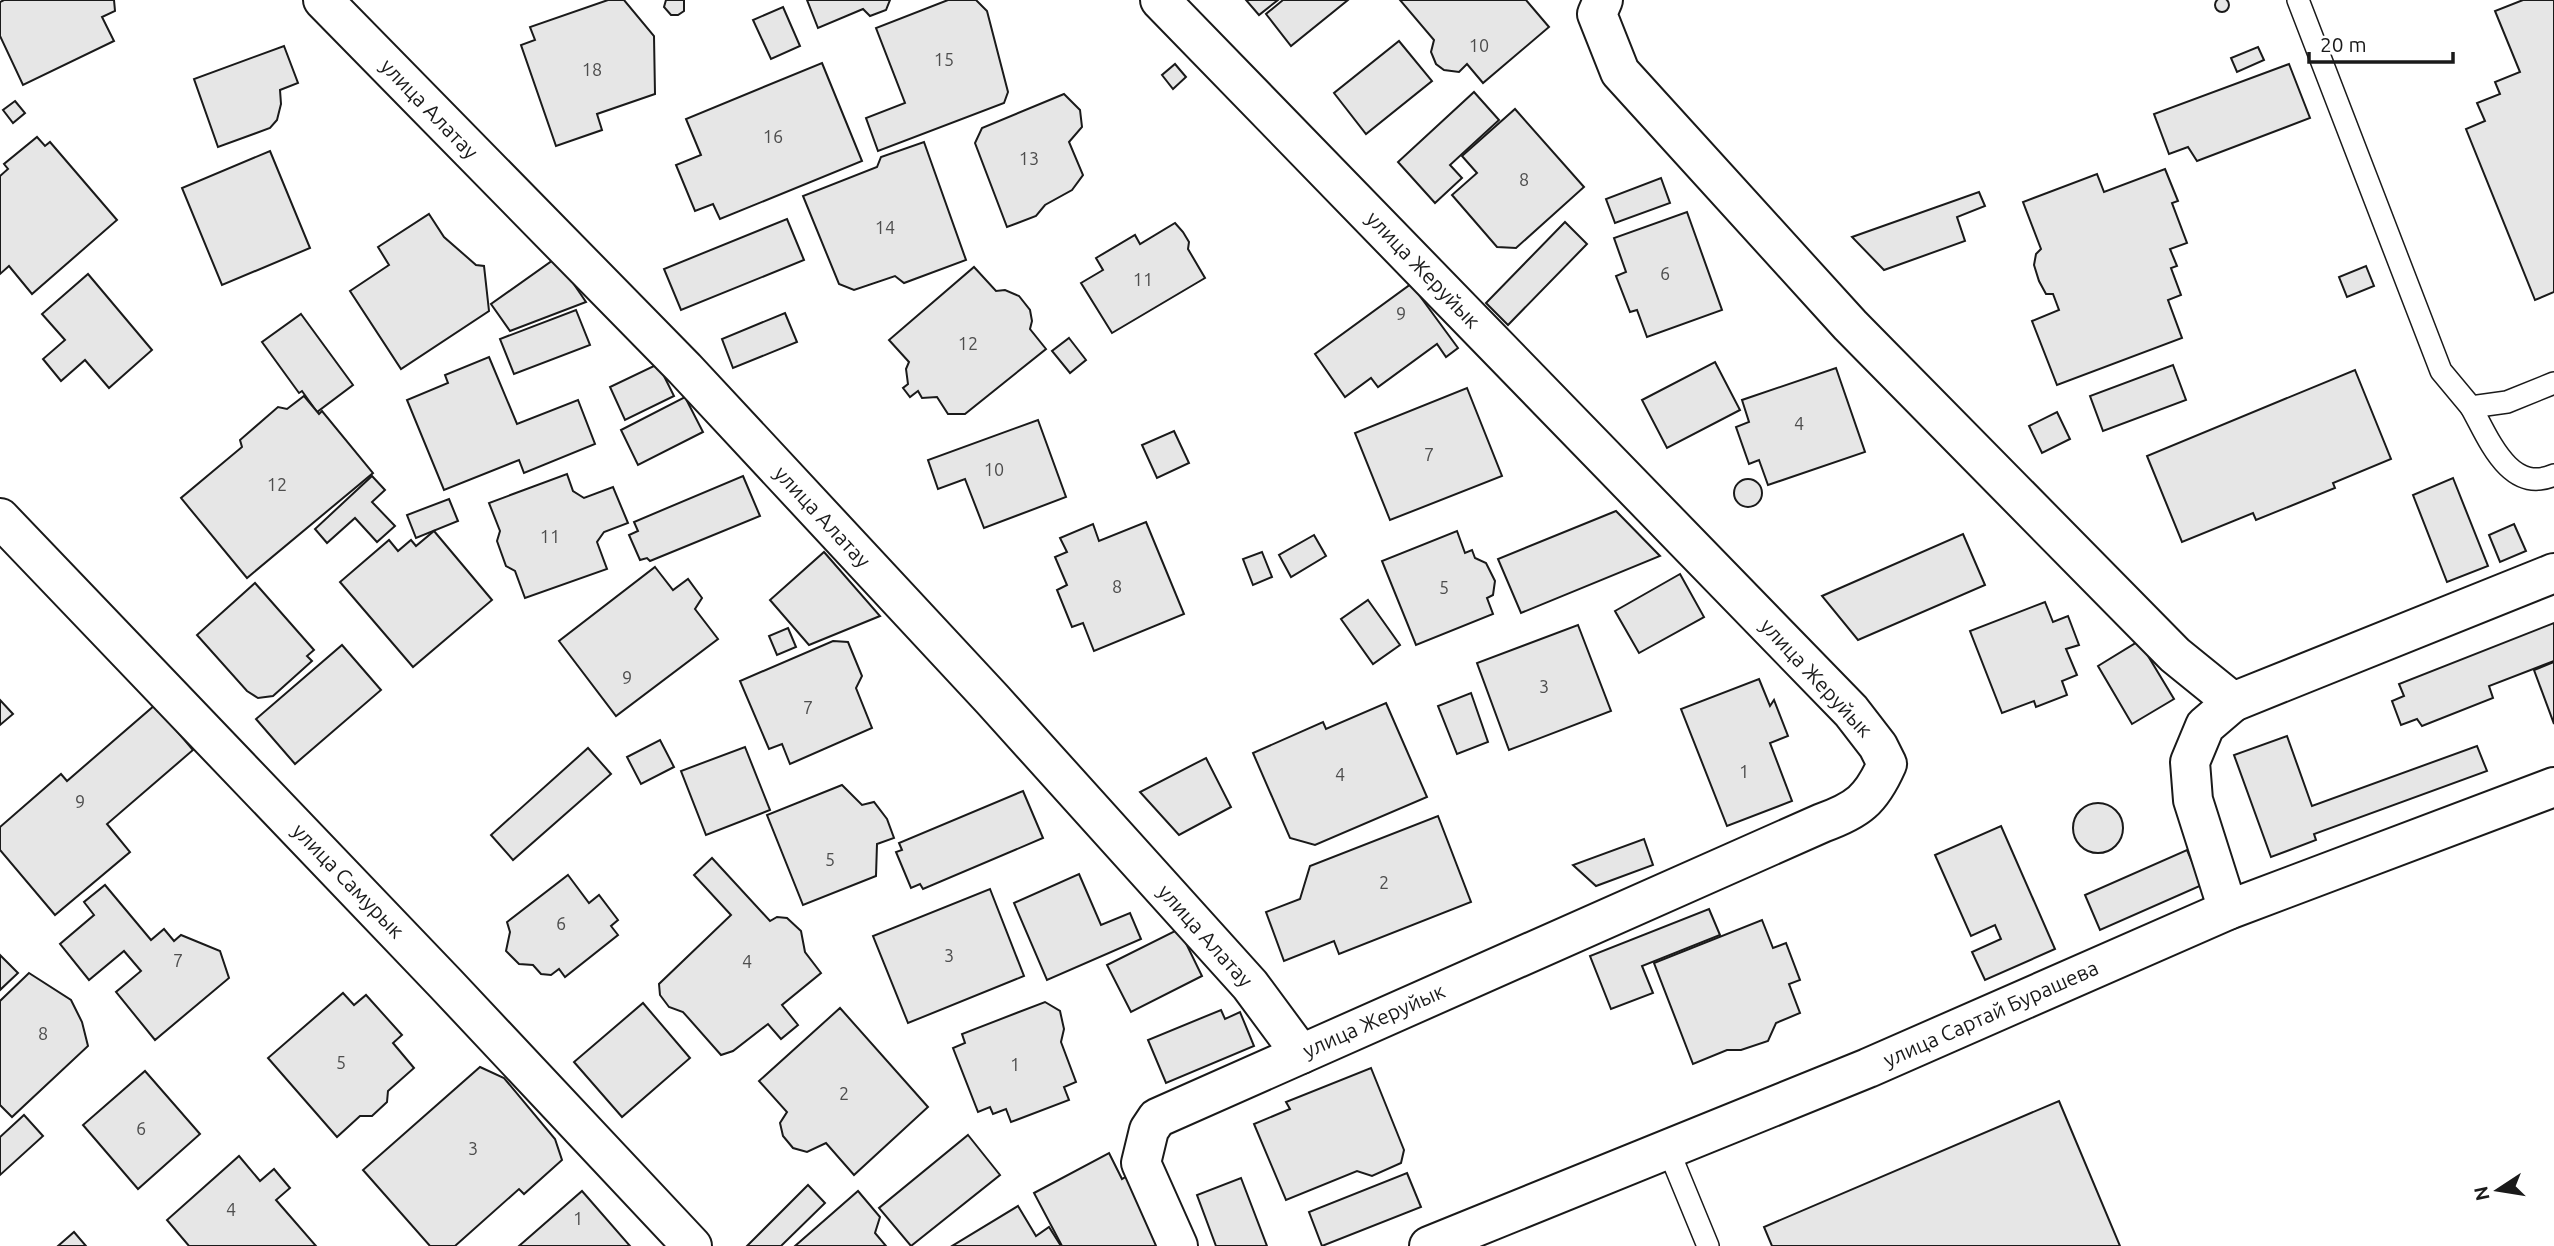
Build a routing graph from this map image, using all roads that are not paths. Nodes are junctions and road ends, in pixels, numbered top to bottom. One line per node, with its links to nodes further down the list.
1 (323, 0): 13 (street, улица Алатау)
2 (1160, 0): 13 (street, улица Жеруйык)
3 (1603, 0): 10 (street)
4 (2298, 0): 6 (lane)
5 (2554, 383): 6 (lane)
6 (2471, 407): 7 (lane)
7 (2554, 475)
8 (0, 518): 15 (street, улица Самурык)
9 (2554, 573): 10 (street)
10 (2233, 702): 12 (street)
11 (2554, 787): 12 (street, улица Сартай Бурашева)
12 (2228, 910): 14 (street, улица Сартай Бурашева)
13 (1301, 1054): 16 (street, улица Жеруйык)
14 (1668, 1149): 17 (street, улица Сартай Бурашева); 18 (lane)
15 (692, 1246)
16 (1178, 1246)
17 (1429, 1246)
18 (1708, 1246)

